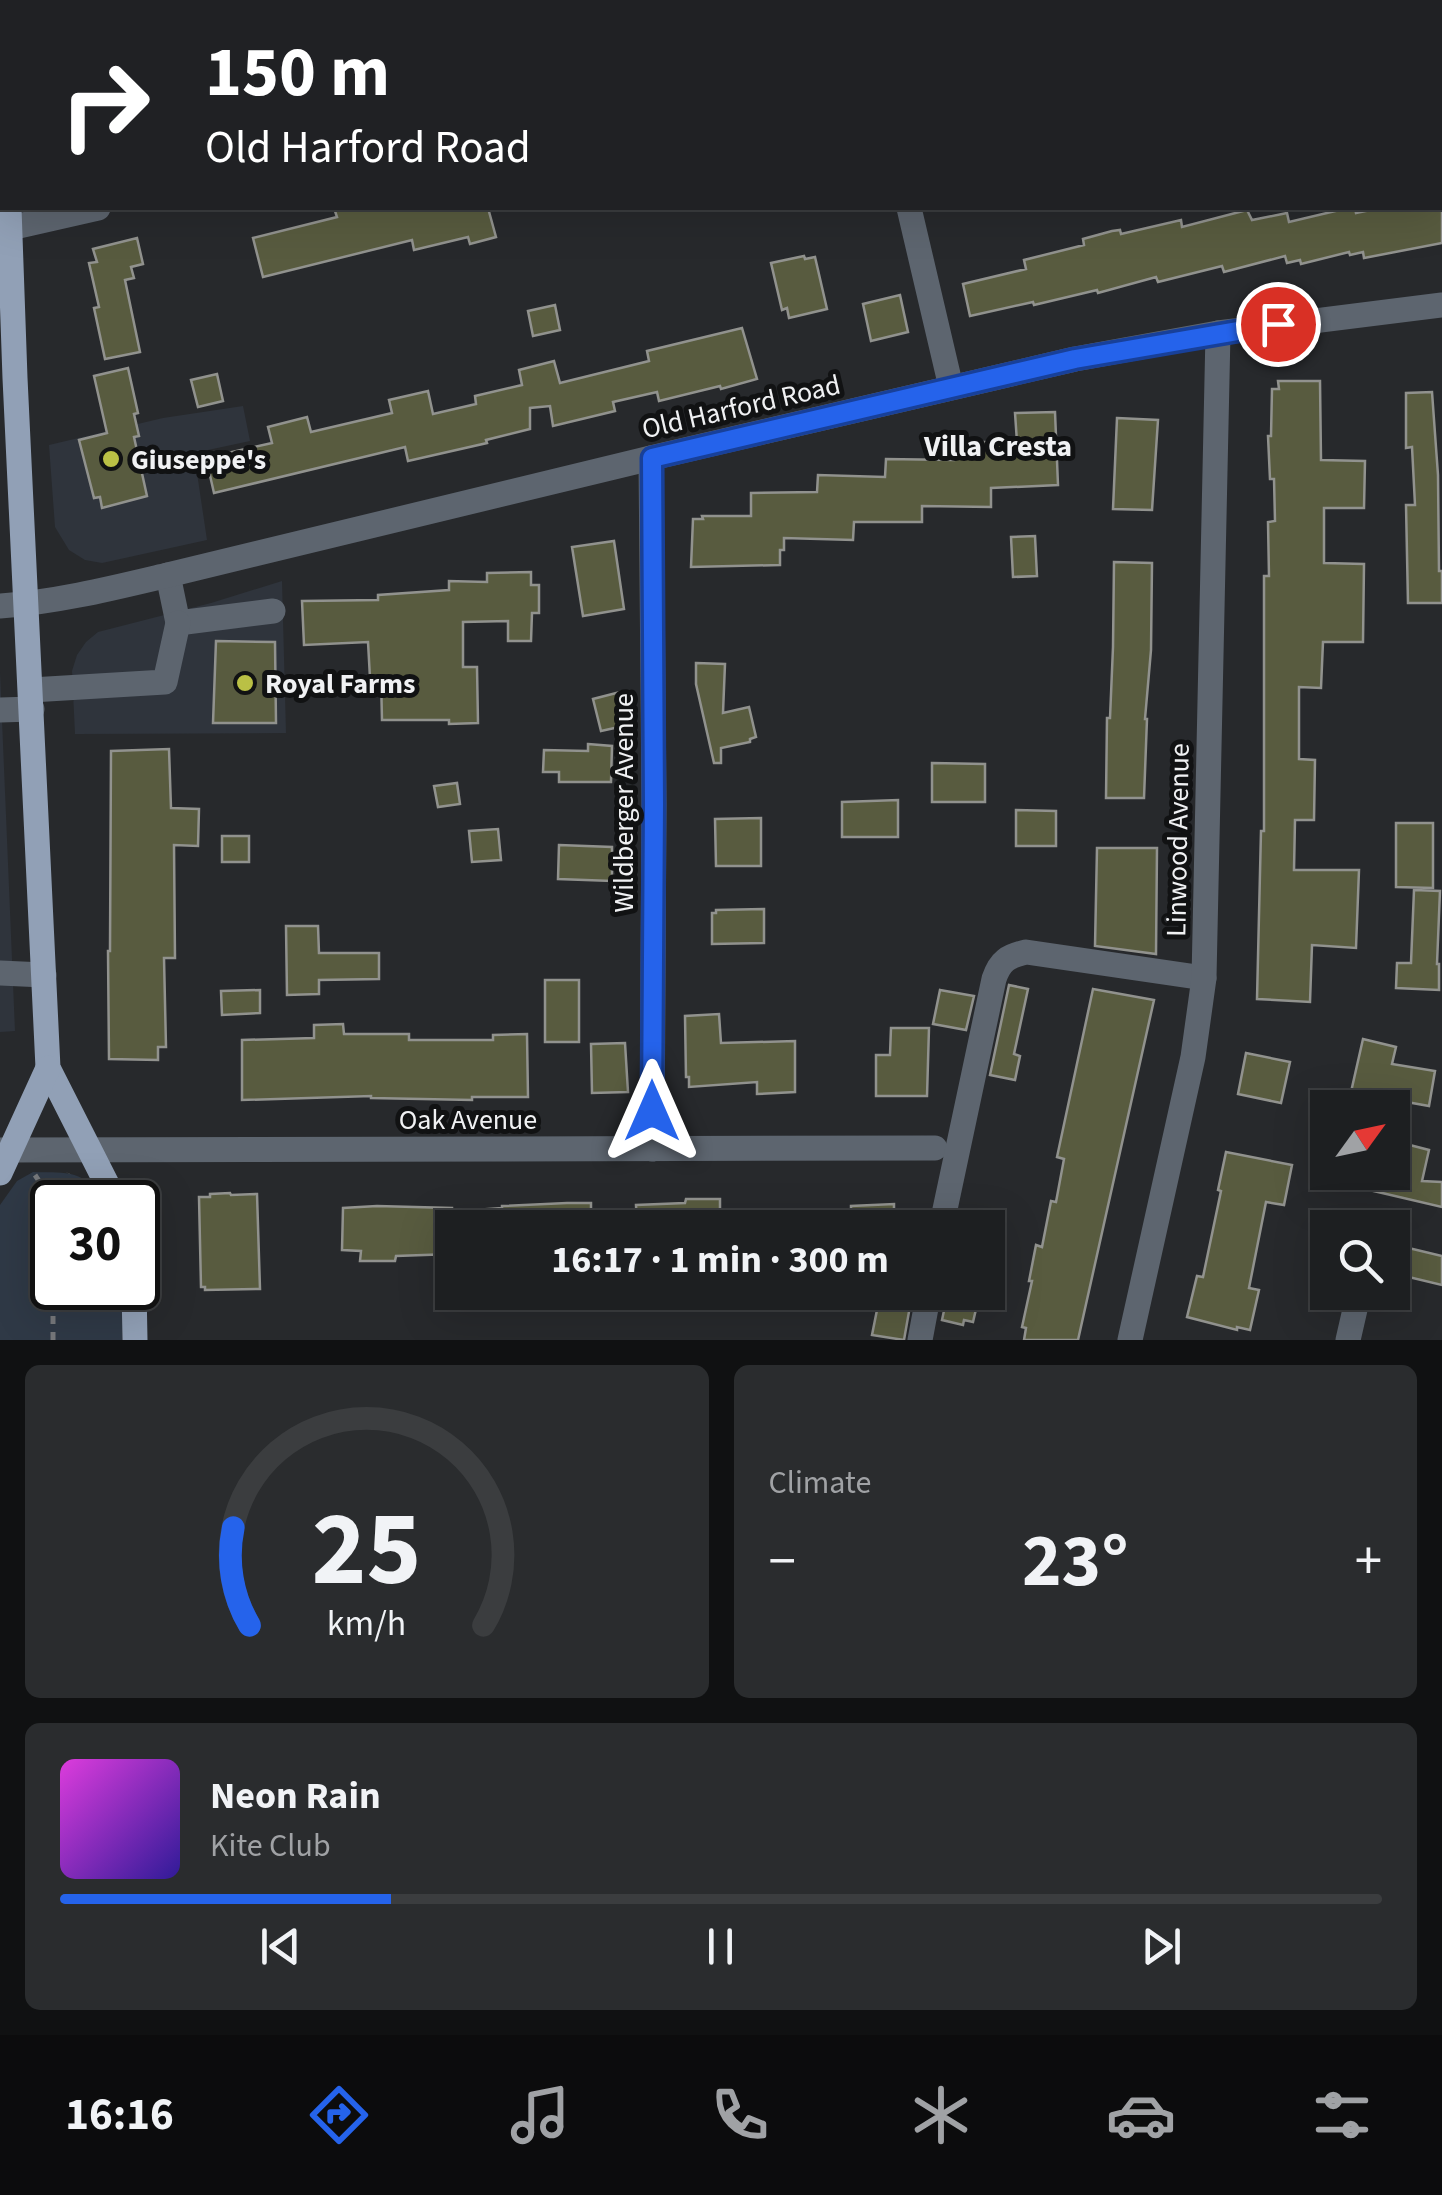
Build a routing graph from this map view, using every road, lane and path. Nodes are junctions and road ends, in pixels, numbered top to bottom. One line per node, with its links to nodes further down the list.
1 (80, 210): 3 (street)
2 (909, 210): 6 (street)
3 (10, 218): 9 (main road)
4 (1442, 305): 5 (street, Old Harford Road)
5 (1218, 333): 6 (street, Old Harford Road); 17 (street, Linwood Avenue)
6 (951, 387): 7 (street, Old Harford Road)
7 (652, 458): 8 (street, Old Harford Road); 20 (street, Wildberger Avenue)
8 (168, 576): 9 (street, Old Harford Road); 12 (street)
9 (27, 604): 10 (street, Old Harford Road); 13 (main road)
10 (0, 606)
11 (273, 610): 12 (street)
12 (178, 624): 13 (street)
13 (31, 700): 14 (street); 16 (main road)
14 (0, 710)
15 (0, 973): 16 (street)
16 (44, 975): 18 (main road)
17 (1204, 978): 28 (street); 36 (street, Linwood Avenue)
18 (48, 1068): 21 (main road); 22 (main road)
19 (936, 1148): 20 (street, Oak Avenue)
20 (652, 1149): 21 (street, Oak Avenue)
21 (89, 1150): 22 (street, Oak Avenue); 27 (main road)
22 (4, 1157)
23 (33, 1172): 25 (path)
24 (68, 1172): 26 (path)
25 (39, 1180)
26 (64, 1180)
27 (105, 1180)
28 (946, 1210)
29 (53, 1310): 33 (path)
30 (134, 1310): 34 (main road)
31 (926, 1310): 35 (street)
32 (1355, 1310): 37 (street)
33 (53, 1340)
34 (134, 1340)
35 (920, 1340)
36 (1130, 1340)
37 (1348, 1340)

